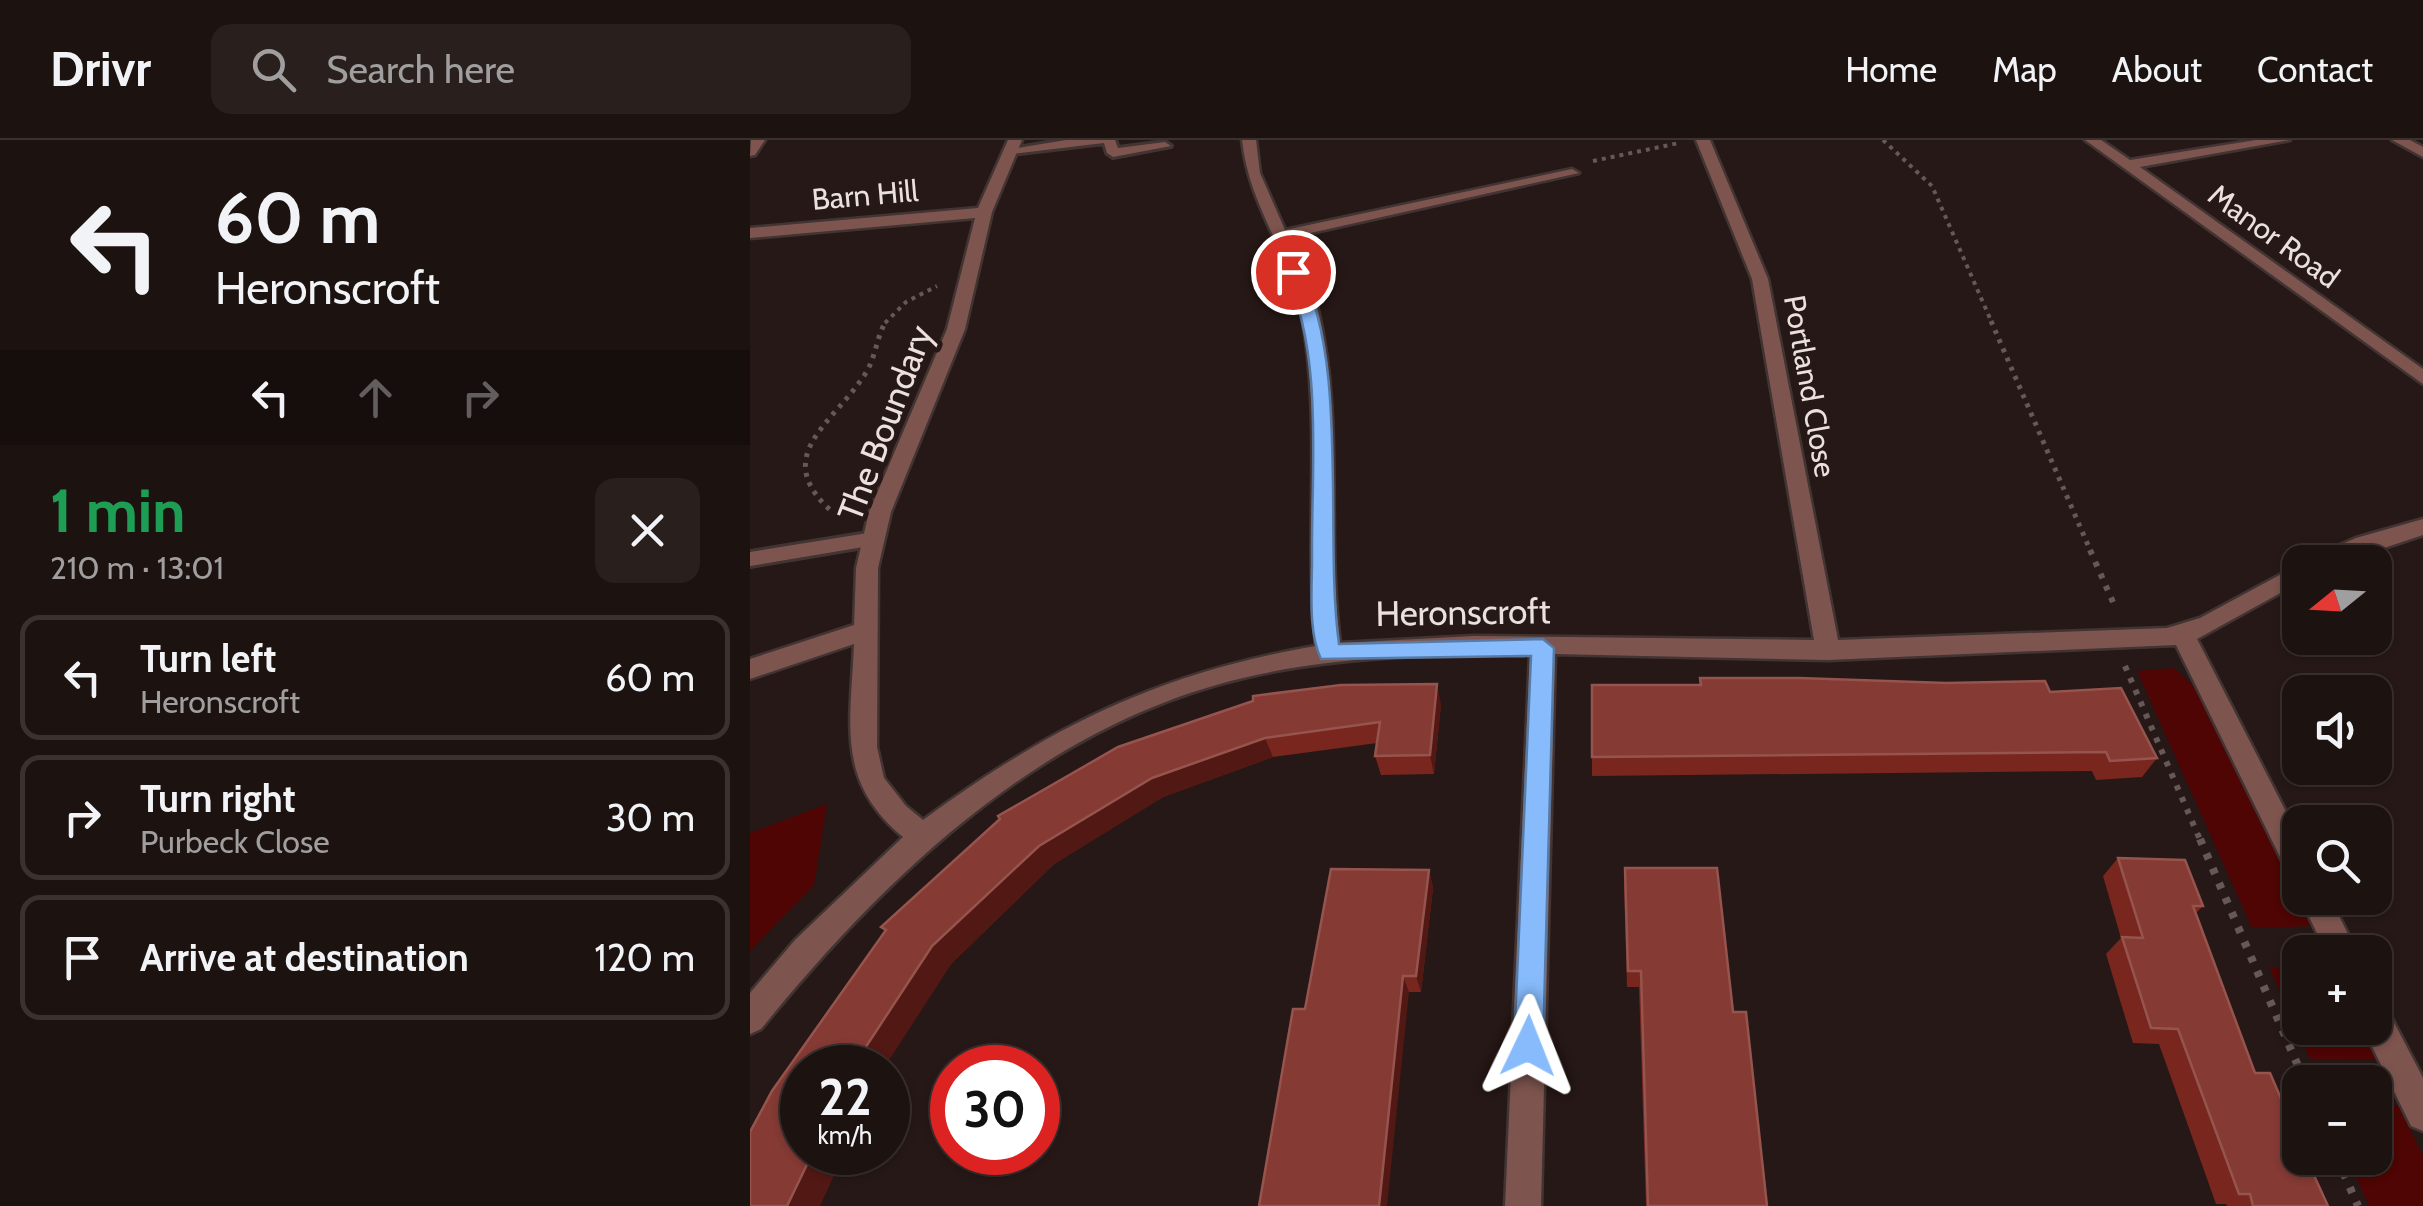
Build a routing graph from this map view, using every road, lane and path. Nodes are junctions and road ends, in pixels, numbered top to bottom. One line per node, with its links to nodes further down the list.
1 (758, 140): 13 (street)
2 (1100, 140): 11 (lane)
3 (1109, 140): 12 (lane)
4 (1250, 140): 19 (street)
5 (1690, 140): 16 (path)
6 (1703, 140): 31 (street, Portland Close)
7 (1882, 140): 29 (path)
8 (2092, 140): 15 (street, Manor Road)
9 (2282, 140): 15 (street)
10 (2399, 140): 14 (street)
11 (1013, 145): 17 (street, The Boundary)
12 (1165, 146)
13 (750, 152)
14 (2423, 153)
15 (2127, 164): 21 (street, Manor Road)
16 (1572, 173): 19 (street)
17 (984, 212): 18 (street, Barn Hill); 20 (street, The Boundary)
18 (750, 233)
19 (1277, 236): 32 (street)
20 (970, 271): 23 (street, The Boundary); 23 (path)
21 (2423, 378)
22 (2423, 527): 24 (street)
23 (874, 539): 25 (lane); 27 (street, The Boundary)
24 (2362, 545)
25 (750, 559)
26 (2282, 582): 28 (street)
27 (868, 630): 33 (street); 35 (street, The Boundary)
28 (2183, 635): 29 (street, Heronscroft); 34 (street)
29 (2120, 640): 31 (street, Heronscroft); 38 (path)
30 (1543, 648): 31 (street, Heronscroft); 32 (street, Heronscroft); 41 (street)
31 (1828, 650)
32 (1329, 653): 35 (street, Heronscroft)
33 (750, 668)
34 (2282, 832)
35 (923, 837): 36 (street, Heronscroft)
36 (750, 1018)
37 (2388, 1045): 39 (street)
38 (2298, 1065)
39 (2423, 1114)
40 (2344, 1175): 42 (path)
41 (1523, 1206)
42 (2358, 1206)

